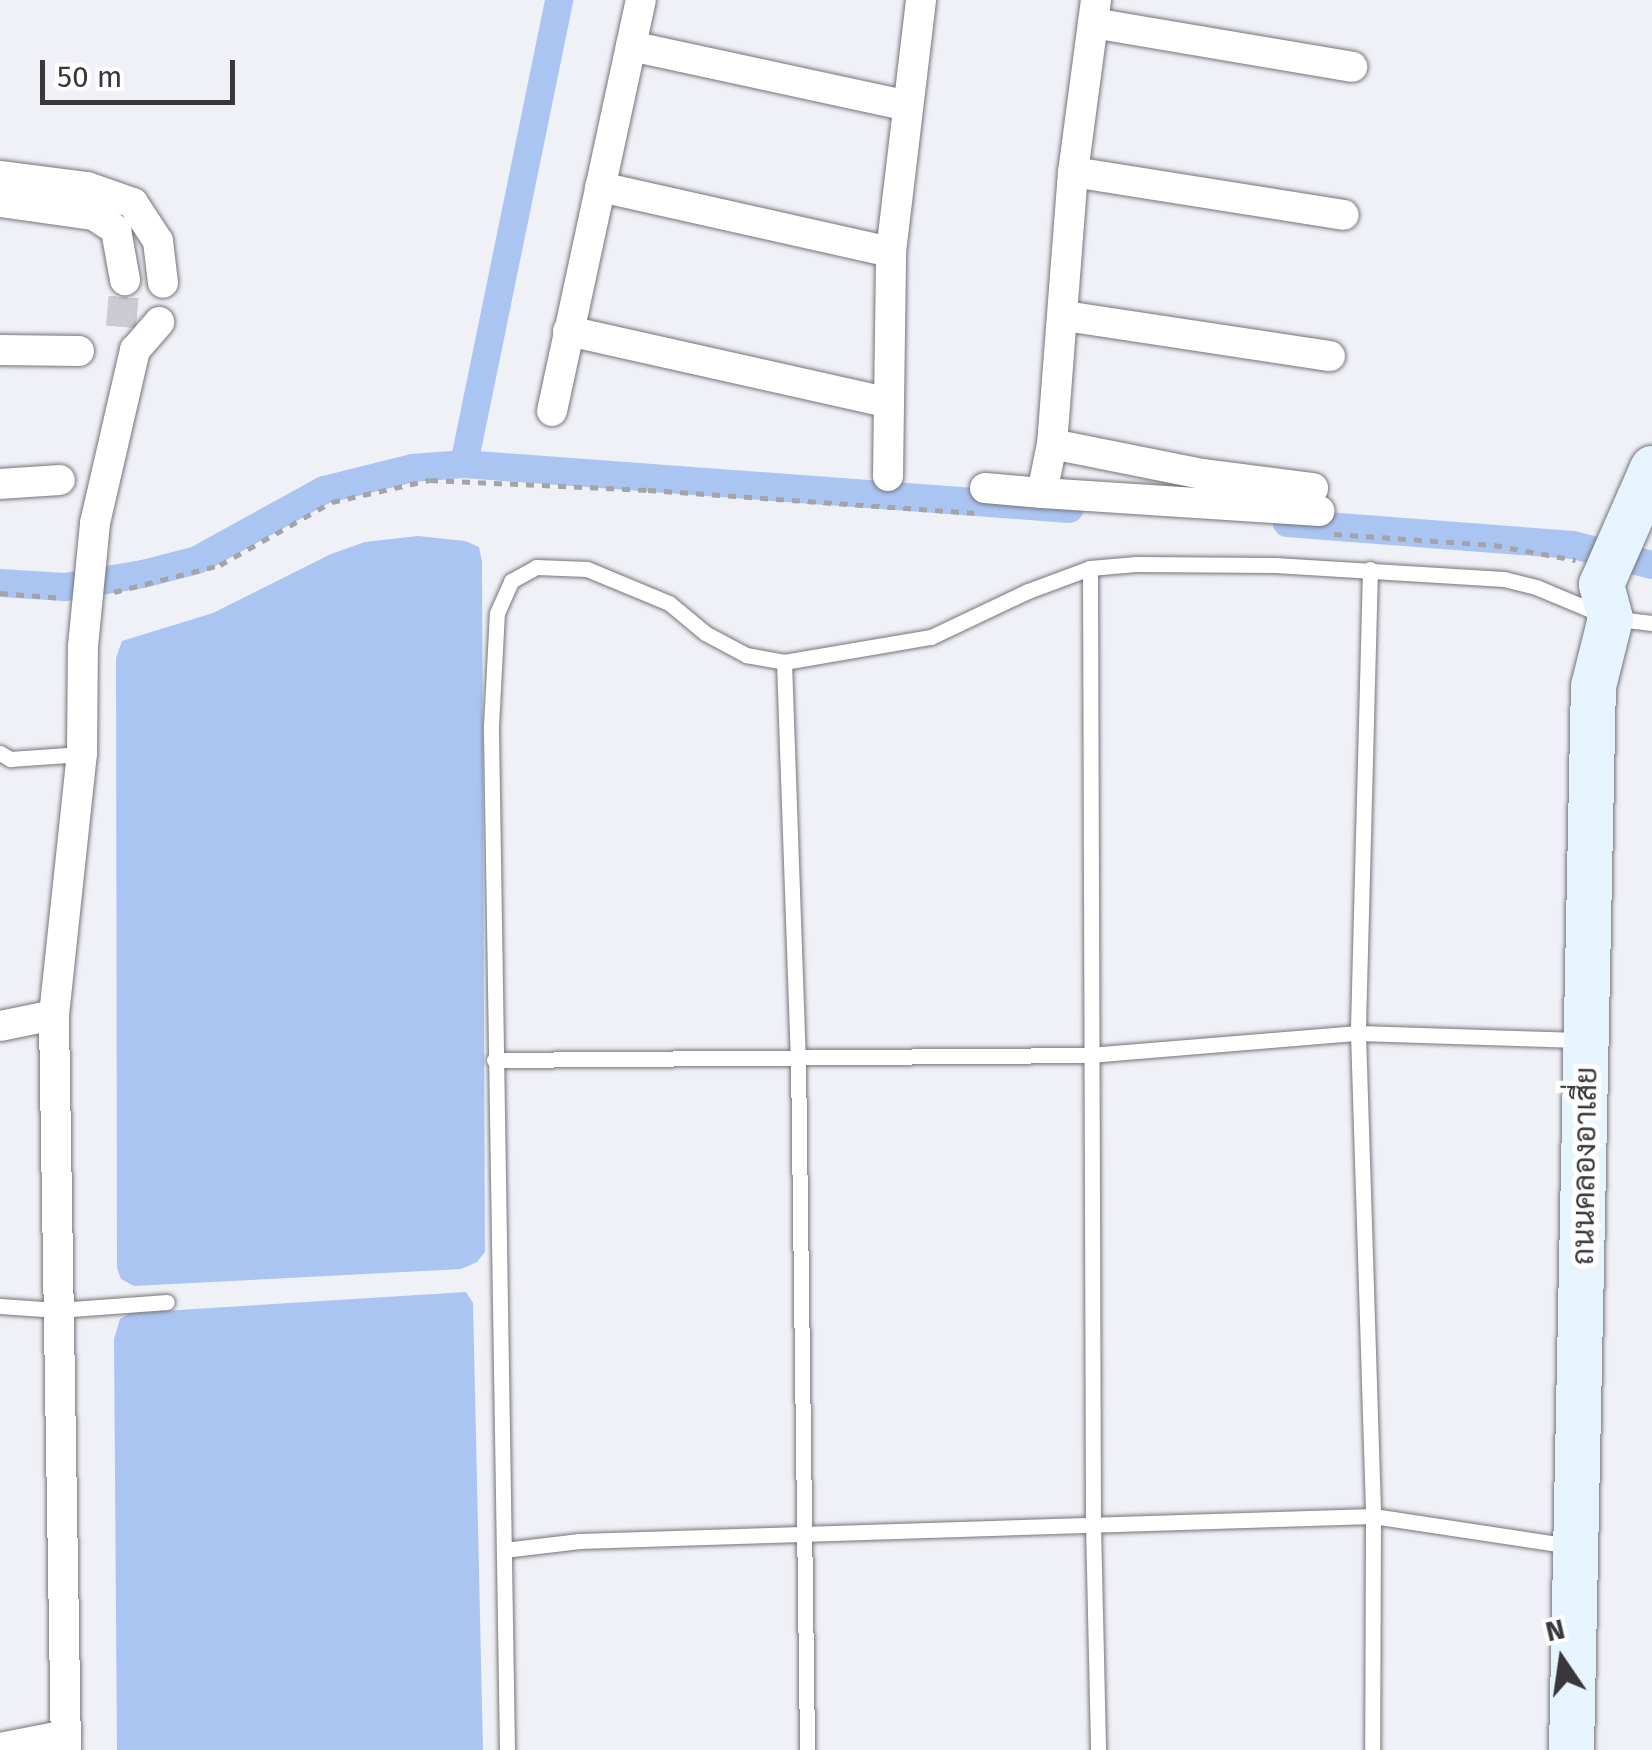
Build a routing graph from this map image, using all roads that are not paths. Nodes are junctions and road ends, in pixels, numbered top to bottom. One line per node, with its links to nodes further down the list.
1 (641, 0): 4 (street)
2 (921, 0): 6 (street)
3 (1095, 12): 5 (street); 7 (street)
4 (631, 46): 6 (street); 9 (street)
5 (1352, 67)
6 (908, 106): 12 (street)
7 (1074, 172): 11 (street); 15 (street)
8 (0, 176): 14 (street)
9 (600, 187): 12 (street); 17 (street)
10 (0, 202): 13 (street)
11 (1344, 215)
12 (891, 252): 21 (street)
13 (125, 280)
14 (162, 283)
15 (1065, 316): 20 (street); 23 (street)
16 (158, 322): 35 (street)
17 (568, 331): 21 (street); 22 (street)
18 (0, 350): 19 (street)
19 (79, 350)
20 (1330, 356)
21 (886, 402): 25 (street)
22 (552, 411)
23 (1052, 444): 28 (street); 28 (street)
24 (1652, 468): 32 (street, ถนนคลองอาเสี่ย)
25 (888, 476)
26 (60, 480): 27 (street)
27 (0, 484)
28 (1042, 493): 29 (street)
29 (988, 501)
30 (1090, 568): 31 (lane); 33 (lane); 40 (lane)
31 (1370, 569): 32 (lane); 38 (lane)
32 (1617, 606): 39 (street, ถนนคลองอาเสี่ย)
33 (784, 662): 41 (lane); 42 (lane)
34 (0, 754): 35 (lane)
35 (82, 754): 36 (street)
36 (54, 1016): 37 (street); 45 (street)
37 (0, 1026)
38 (1358, 1033): 39 (lane); 40 (lane); 46 (lane)
39 (1588, 1040): 49 (street, ถนนคลองอาเสี่ย)
40 (1090, 1055): 41 (lane); 47 (lane)
41 (798, 1058): 42 (lane); 48 (lane)
42 (494, 1060): 50 (lane)
43 (168, 1302): 45 (lane)
44 (0, 1306): 45 (lane)
45 (58, 1310): 51 (street)
46 (1372, 1516): 47 (lane); 49 (lane); 56 (lane)
47 (1093, 1525): 48 (lane); 55 (lane)
48 (805, 1535): 50 (lane); 54 (lane)
49 (1576, 1547): 57 (street, ถนนคลองอาเสี่ย)
50 (504, 1550): 53 (lane)
51 (66, 1742): 52 (street)
52 (0, 1748)
53 (507, 1750)
54 (808, 1750)
55 (1098, 1750)
56 (1372, 1750)
57 (1572, 1750)

